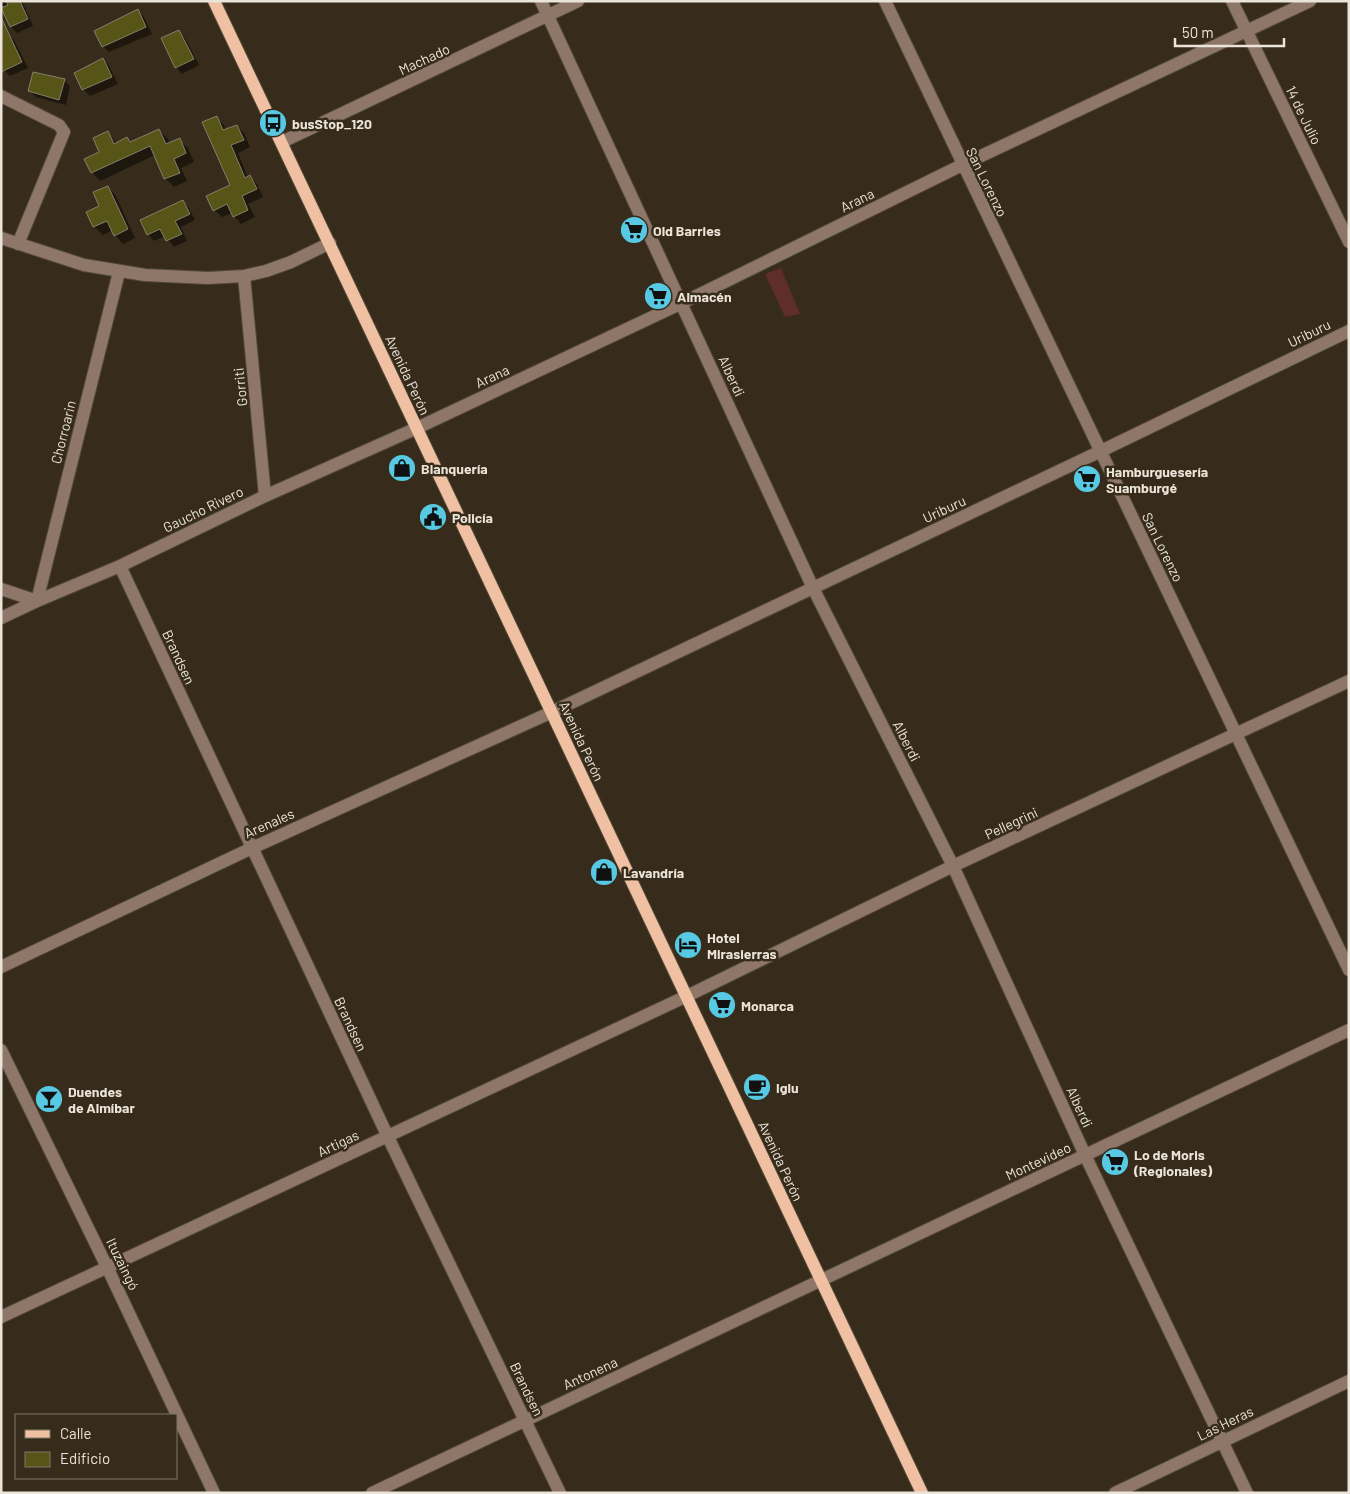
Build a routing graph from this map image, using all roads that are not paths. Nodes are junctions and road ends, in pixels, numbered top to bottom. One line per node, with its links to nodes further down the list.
1 (214, 1): 10 (main road, Avenida Perón)
2 (541, 1): 7 (street, Alberdi)
3 (578, 1): 7 (street, Machado)
4 (885, 1): 11 (street, San Lorenzo)
5 (1232, 1): 8 (street, 14 de Julio)
6 (1310, 1): 8 (street, Arana)
7 (548, 16): 10 (street, Machado); 18 (street, Alberdi)
8 (1247, 32): 11 (street, Arana); 13 (street, 14 de Julio)
9 (1, 96): 15 (street)
10 (282, 142): 14 (main road, Avenida Perón)
11 (962, 165): 18 (street, Arana); 21 (street, San Lorenzo)
12 (1, 238): 15 (street)
13 (1349, 242)
14 (330, 243): 17 (street); 20 (main road, Avenida Perón)
15 (18, 244): 16 (street)
16 (119, 272): 17 (street); 26 (street, Chorroarin)
17 (244, 276): 22 (street, Gorriti)
18 (682, 302): 20 (street, Arana); 24 (street, Alberdi)
19 (1349, 331): 21 (street, Uriburu)
20 (417, 428): 22 (street, Gaucho Rivero); 29 (main road, Avenida Perón)
21 (1101, 451): 24 (street, Uriburu); 30 (street, San Lorenzo)
22 (265, 496): 23 (street, Gaucho Rivero)
23 (120, 566): 26 (street, Gaucho Rivero); 31 (street, Brandsen)
24 (813, 588): 29 (street, Uriburu); 32 (street, Alberdi)
25 (1, 589): 26 (street)
26 (37, 601): 27 (street, Gaucho Rivero)
27 (1, 618)
28 (1349, 681): 30 (street, Pellegrini)
29 (552, 712): 31 (street, Arenales); 35 (main road, Avenida Perón)
30 (1236, 735): 32 (street, Pellegrini); 34 (street, San Lorenzo)
31 (252, 848): 33 (street, Arenales); 38 (street, Brandsen)
32 (953, 866): 35 (street, Pellegrini); 39 (street, Alberdi)
33 (1, 967)
34 (1349, 970)
35 (687, 996): 38 (street, Artigas); 41 (main road, Avenida Perón)
36 (1349, 1030): 39 (street, Montevideo)
37 (1, 1050): 40 (street, Ituzaingó)
38 (388, 1137): 40 (street, Artigas); 46 (street, Brandsen)
39 (1085, 1155): 41 (street, Montevideo); 47 (street, Alberdi)
40 (107, 1267): 42 (street, Artigas); 44 (street, Ituzaingó)
41 (821, 1280): 46 (street, Antonena); 51 (main road, Avenida Perón)
42 (1, 1317)
43 (1349, 1381): 47 (street, Las Heras)
44 (177, 1414)
45 (178, 1417): 48 (street, Ituzaingó)
46 (526, 1420): 49 (street, Antonena); 50 (street, Brandsen)
47 (1222, 1441): 52 (street, Las Heras); 53 (street, Alberdi)
48 (214, 1493)
49 (372, 1493)
50 (560, 1493)
51 (922, 1493)
52 (1115, 1493)
53 (1247, 1493)

